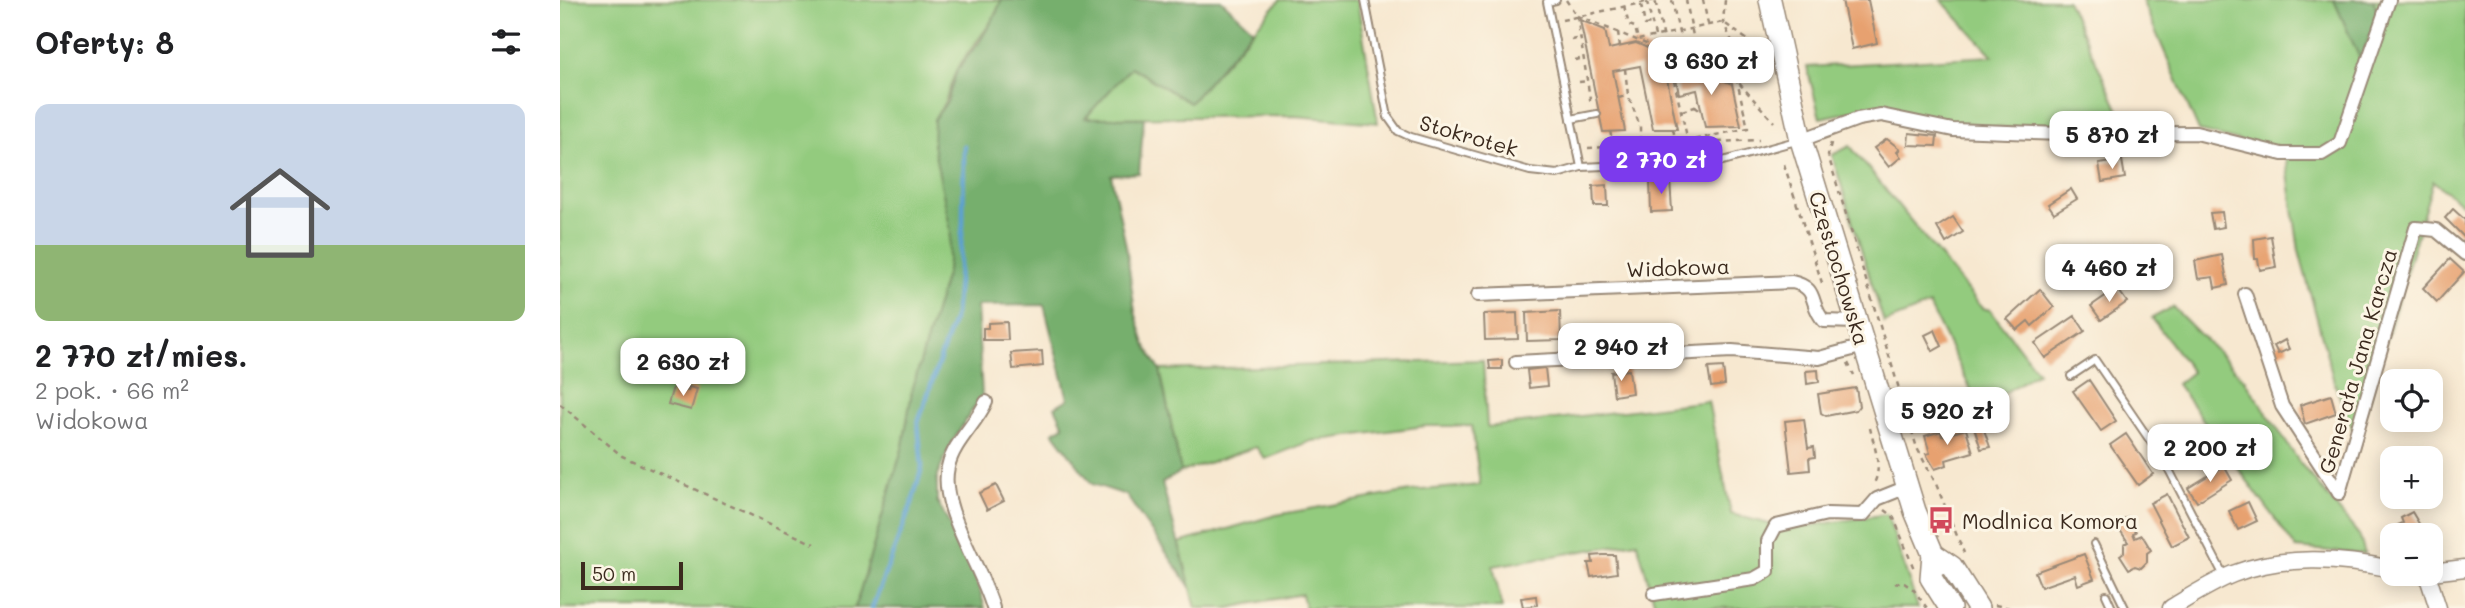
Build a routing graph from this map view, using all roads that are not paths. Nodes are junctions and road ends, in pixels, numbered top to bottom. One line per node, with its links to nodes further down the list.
1 (1365, 0): 9 (lane, Stokrotek)
2 (1556, 0): 5 (lane)
3 (1770, 0): 8 (main road, Częstochowska)
4 (2389, 0): 8 (street)
5 (1547, 1): 7 (lane)
6 (1597, 114): 7 (lane)
7 (1572, 120): 9 (lane)
8 (1801, 140): 9 (lane, Stokrotek); 13 (main road, Częstochowska)
9 (1581, 167)
10 (2465, 254): 11 (street, Generała Jana Karcza)
11 (2245, 294)
12 (1478, 295): 13 (street, Widokowa)
13 (1856, 322): 14 (main road, Częstochowska)
14 (1864, 346): 15 (street); 18 (main road, Częstochowska)
15 (1517, 362)
16 (2071, 376): 24 (lane)
17 (986, 402): 29 (street)
18 (1907, 487): 20 (main road, Częstochowska); 26 (street)
19 (2094, 544): 32 (lane)
20 (1933, 554): 28 (main road, Częstochowska); 30 (main road, Częstochowska)
21 (2380, 568): 24 (street)
22 (2465, 568): 23 (street)
23 (2443, 571)
24 (2224, 578): 33 (street)
25 (2432, 586): 34 (street)
26 (1654, 594)
27 (2106, 595): 31 (lane)
28 (1982, 605)
29 (993, 608)
30 (1950, 608)
31 (2112, 608)
32 (2125, 608)
33 (2171, 608)
34 (2438, 608)

